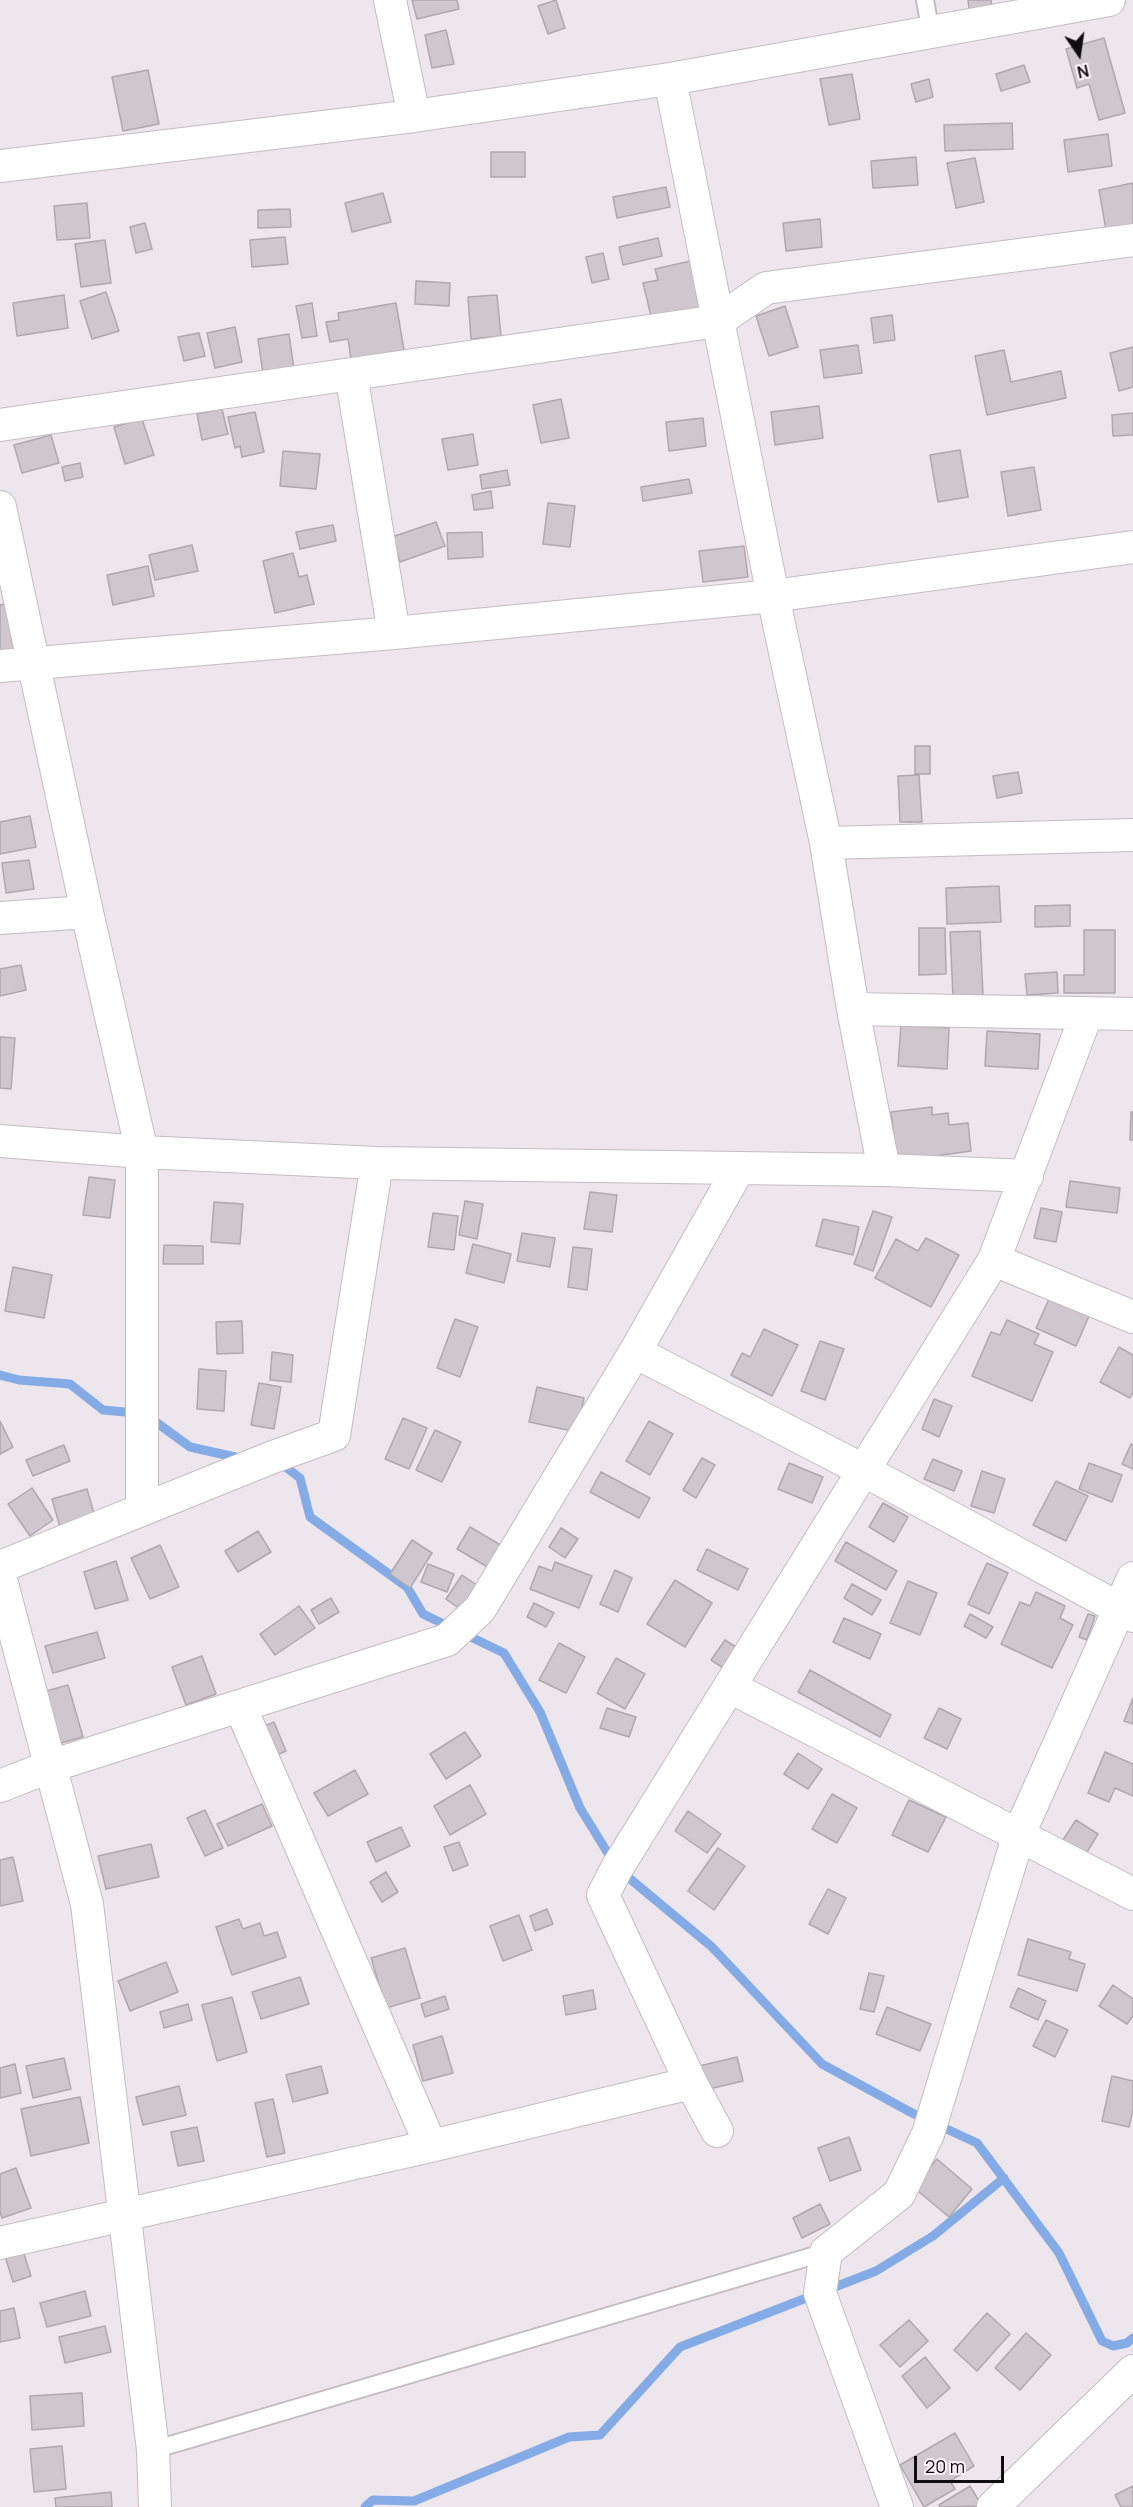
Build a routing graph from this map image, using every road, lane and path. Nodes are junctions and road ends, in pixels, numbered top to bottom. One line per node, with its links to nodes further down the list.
1 (390, 0): 6 (street)
2 (925, 0): 4 (lane)
3 (1109, 0): 4 (street)
4 (931, 33): 5 (street)
5 (670, 79): 6 (street); 9 (street)
6 (414, 116): 7 (street)
7 (0, 166)
8 (1133, 240): 9 (street)
9 (718, 321): 10 (street); 14 (street)
10 (351, 374): 11 (street); 15 (street)
11 (0, 425)
12 (0, 507): 16 (street)
13 (1133, 547): 14 (street)
14 (773, 596): 15 (street); 19 (street)
15 (394, 633): 16 (street)
16 (33, 663): 17 (street); 20 (street)
17 (0, 666)
18 (1133, 836): 19 (street)
19 (826, 843): 22 (street)
20 (87, 912): 21 (street); 26 (street)
21 (0, 918)
22 (853, 1009): 23 (street); 29 (street)
23 (1087, 1013): 24 (street); 30 (street)
24 (1133, 1014)
25 (0, 1141): 26 (street)
26 (142, 1152): 27 (street); 35 (street)
27 (377, 1163): 28 (street); 35 (street)
28 (739, 1168): 29 (street); 33 (street)
29 (884, 1170): 30 (street)
30 (1027, 1176): 31 (street)
31 (994, 1260): 32 (street); 34 (street)
32 (1133, 1317)
33 (635, 1352): 34 (street); 41 (street)
34 (863, 1470): 39 (street); 40 (street)
35 (142, 1510): 36 (street)
36 (0, 1567)
37 (0, 1576): 42 (street)
38 (1133, 1578): 39 (street)
39 (1126, 1612): 44 (street)
40 (730, 1687): 44 (street); 46 (street)
41 (240, 1706): 42 (street); 48 (street)
42 (51, 1766): 43 (street); 49 (street)
43 (0, 1786)
44 (1019, 1834): 45 (street); 51 (street)
45 (1133, 1894)
46 (691, 2084): 47 (street); 48 (street)
47 (717, 2131)
48 (431, 2146): 49 (street)
49 (125, 2215): 50 (street); 53 (street)
50 (0, 2243)
51 (826, 2252): 53 (lane); 55 (street)
52 (1133, 2370): 56 (street)
53 (153, 2450): 54 (street)
54 (155, 2507)
55 (897, 2507)
56 (993, 2507)

